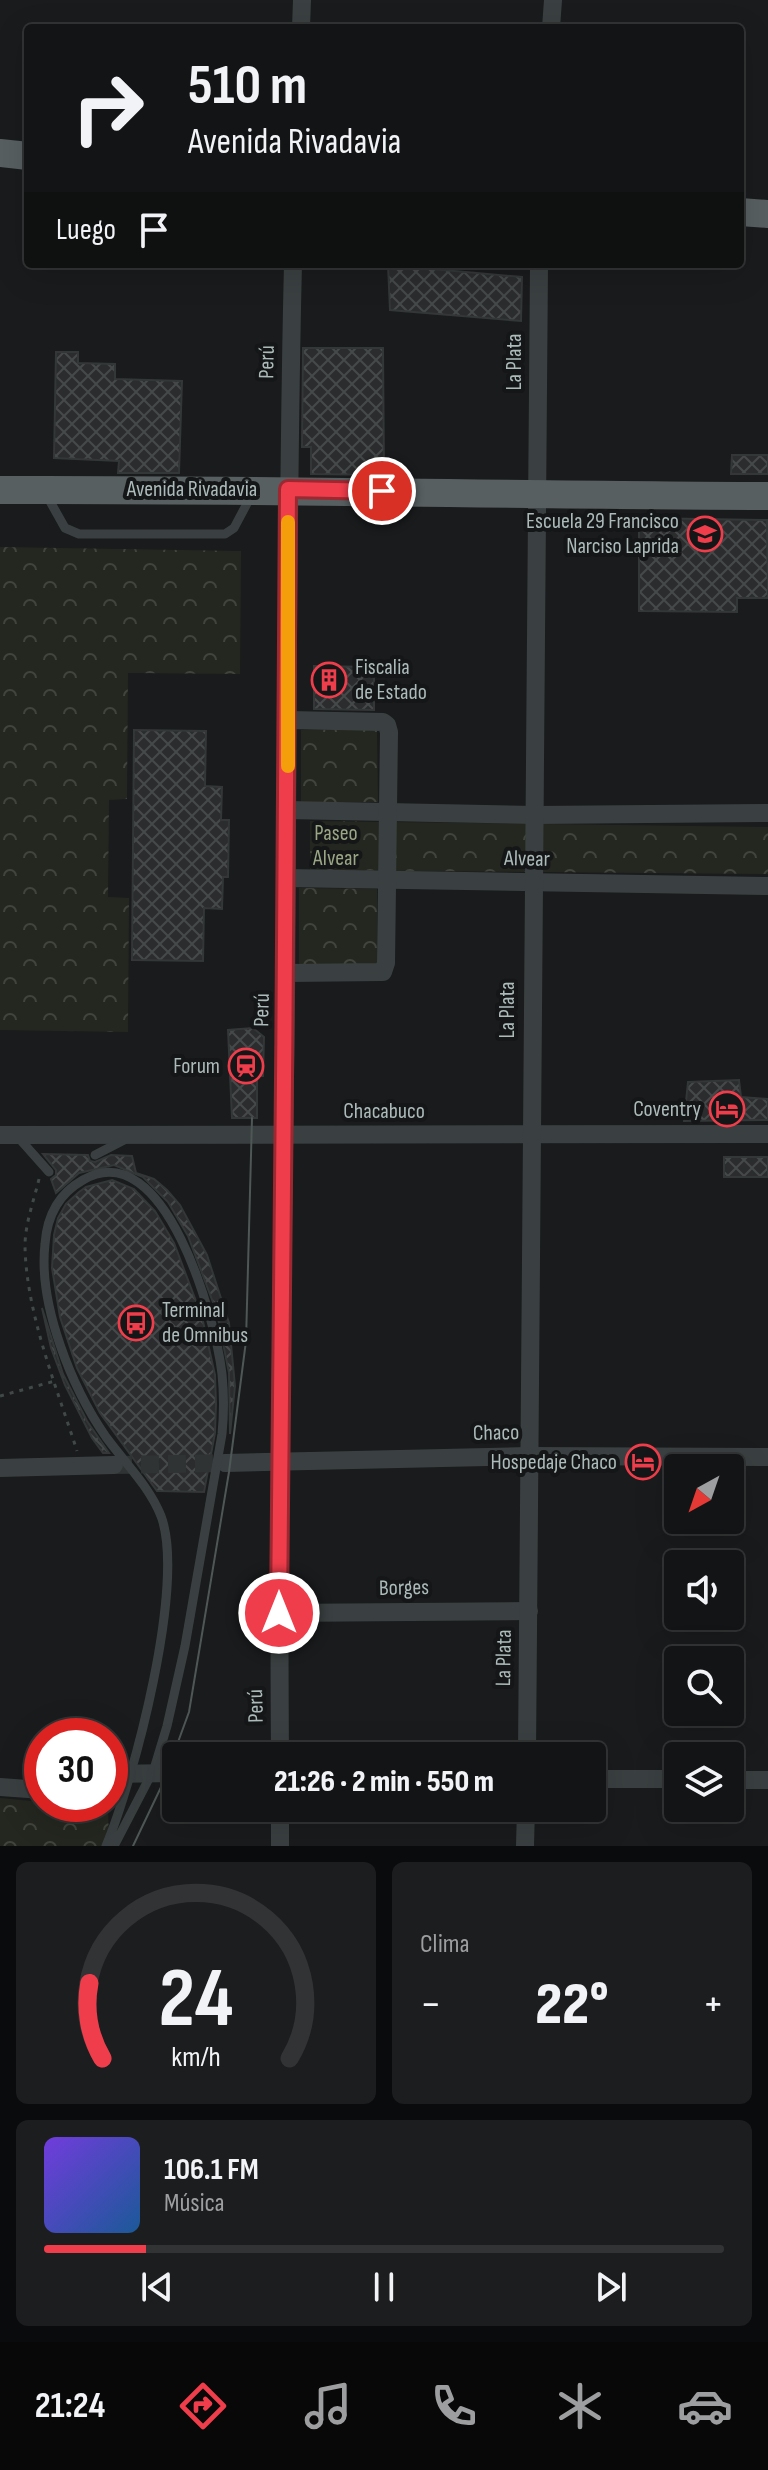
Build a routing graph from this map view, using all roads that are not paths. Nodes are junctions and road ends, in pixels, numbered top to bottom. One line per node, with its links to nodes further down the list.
1 (302, 0): 3 (street)
2 (553, 0): 4 (street)
3 (301, 24)
4 (551, 24)
5 (0, 153): 6 (main road)
6 (24, 156)
7 (744, 212): 8 (main road)
8 (768, 214)
9 (293, 268): 13 (street, Perú)
10 (539, 268): 15 (street, La Plata)
11 (43, 489): 12 (main road, Avenida Rivadavia); 12 (lane); 14 (main road, Avenida Rivadavia)
12 (255, 489): 13 (main road, Avenida Rivadavia)
13 (288, 489): 15 (main road, Avenida Rivadavia); 17 (street, Perú)
14 (0, 490)
15 (538, 495): 16 (main road, Avenida Rivadavia); 21 (street, La Plata)
16 (768, 496)
17 (289, 720): 18 (street, Perú); 19 (street)
18 (287, 810): 19 (street, Alvear); 22 (street, Perú)
19 (387, 812): 21 (street, Alvear); 23 (street)
20 (768, 813): 21 (street, Alvear)
21 (535, 815): 24 (street, La Plata)
22 (285, 878): 23 (street, Alvear); 26 (street, Perú)
23 (386, 880): 24 (street, Alvear); 26 (street)
24 (532, 884): 25 (street, Alvear); 27 (street, La Plata)
25 (768, 886)
26 (286, 973): 31 (street, Perú)
27 (531, 1134): 28 (street, Chacabuco); 31 (street, Chacabuco); 34 (street, La Plata)
28 (768, 1134)
29 (8, 1135): 30 (street, Chacabuco); 33 (lane)
30 (133, 1136): 31 (street, Chacabuco); 32 (lane)
31 (284, 1136): 36 (street, Perú)
32 (95, 1155)
33 (49, 1172)
34 (528, 1456): 35 (street, Chaco); 36 (street, Chaco); 40 (street, La Plata)
35 (768, 1457)
36 (279, 1462): 37 (street, Chaco); 41 (street, Perú)
37 (225, 1463)
38 (114, 1465): 39 (street)
39 (0, 1468)
40 (529, 1611): 41 (street, Borges); 43 (street, La Plata)
41 (279, 1613): 42 (street, Perú)
42 (280, 1742)
43 (527, 1742)
44 (162, 1773): 45 (street)
45 (128, 1774)
46 (606, 1779): 47 (street)
47 (664, 1779)
48 (744, 1780): 49 (street)
49 (768, 1780)
50 (0, 1787): 51 (street)
51 (24, 1789)
52 (280, 1822): 56 (street)
53 (526, 1822): 57 (street)
54 (106, 1846): 55 (lane, bridge)
55 (114, 1846)
56 (280, 1846)
57 (525, 1846)

